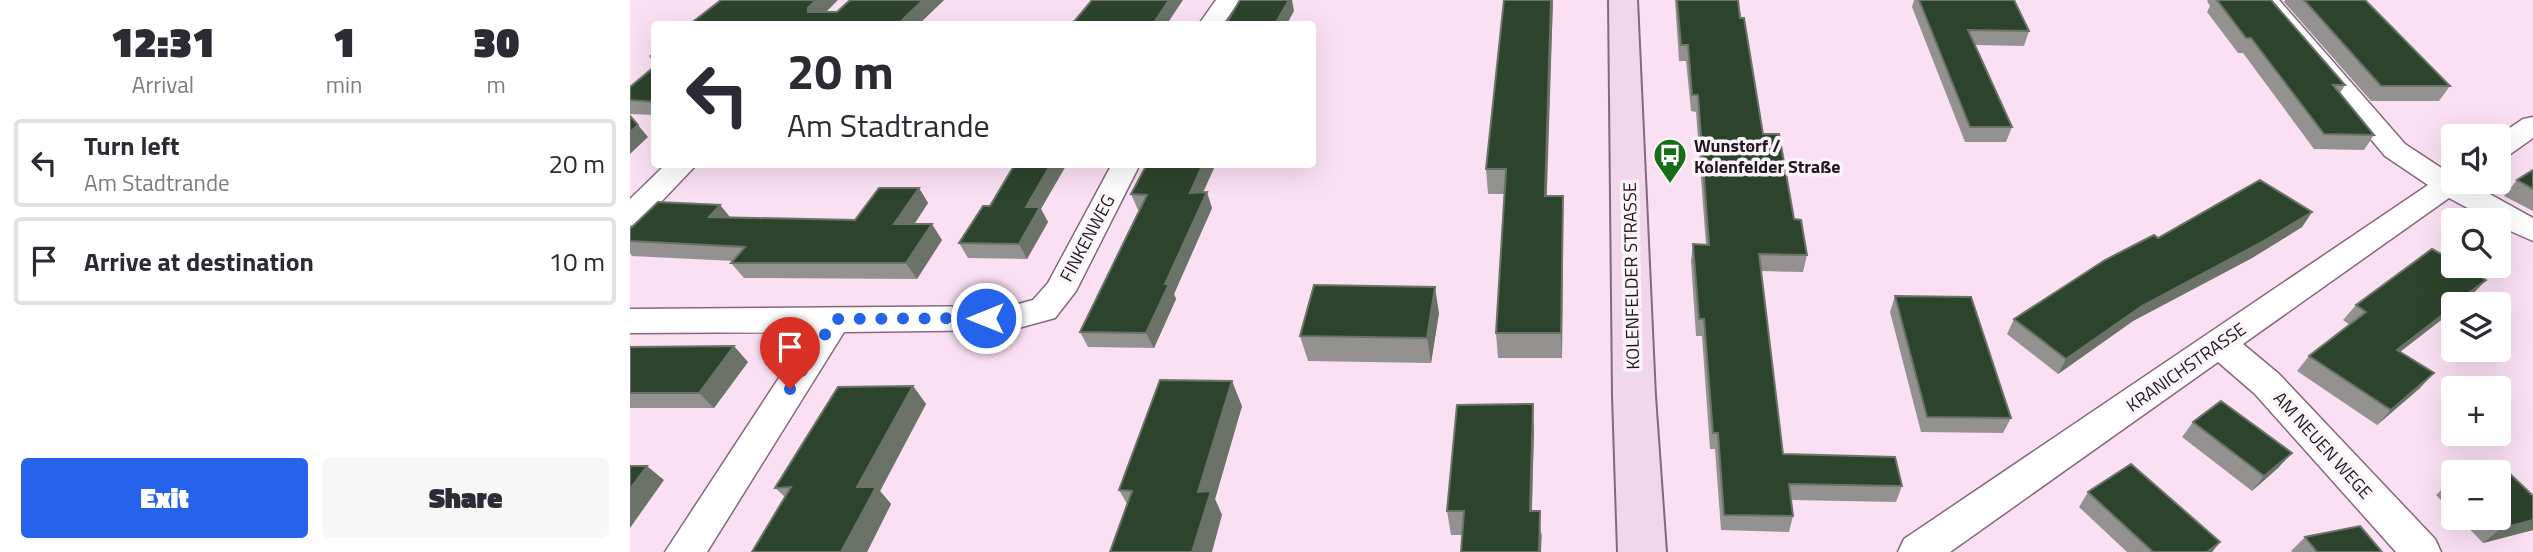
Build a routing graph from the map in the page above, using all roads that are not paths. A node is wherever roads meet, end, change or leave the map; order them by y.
1 (1228, 0) edge
2 (1623, 0) edge
3 (2266, 0) edge
4 (1213, 21) edge
5 (2533, 125) edge
6 (2511, 141) edge
7 (679, 168) edge
8 (1124, 168) edge
9 (2441, 177) edge
10 (2441, 190) edge
11 (2470, 194) edge
12 (630, 216) edge
13 (2533, 231) edge
14 (835, 319) junction
15 (630, 321) edge
16 (2220, 344) junction
17 (685, 552) edge
18 (1642, 552) edge
19 (1917, 552) edge
20 (2421, 552) edge

1 - 4 street
2 - 18 main road, KOLENFELDER STRASSE
3 - 9 street
5 - 6 street
7 - 12 street
8 - 14 street, FINKENWEG
10 - 16 street, KRANICHSTRASSE
11 - 13 street
14 - 15 street
14 - 17 street
16 - 19 street, KRANICHSTRASSE
16 - 20 street, AM NEUEN WEGE

